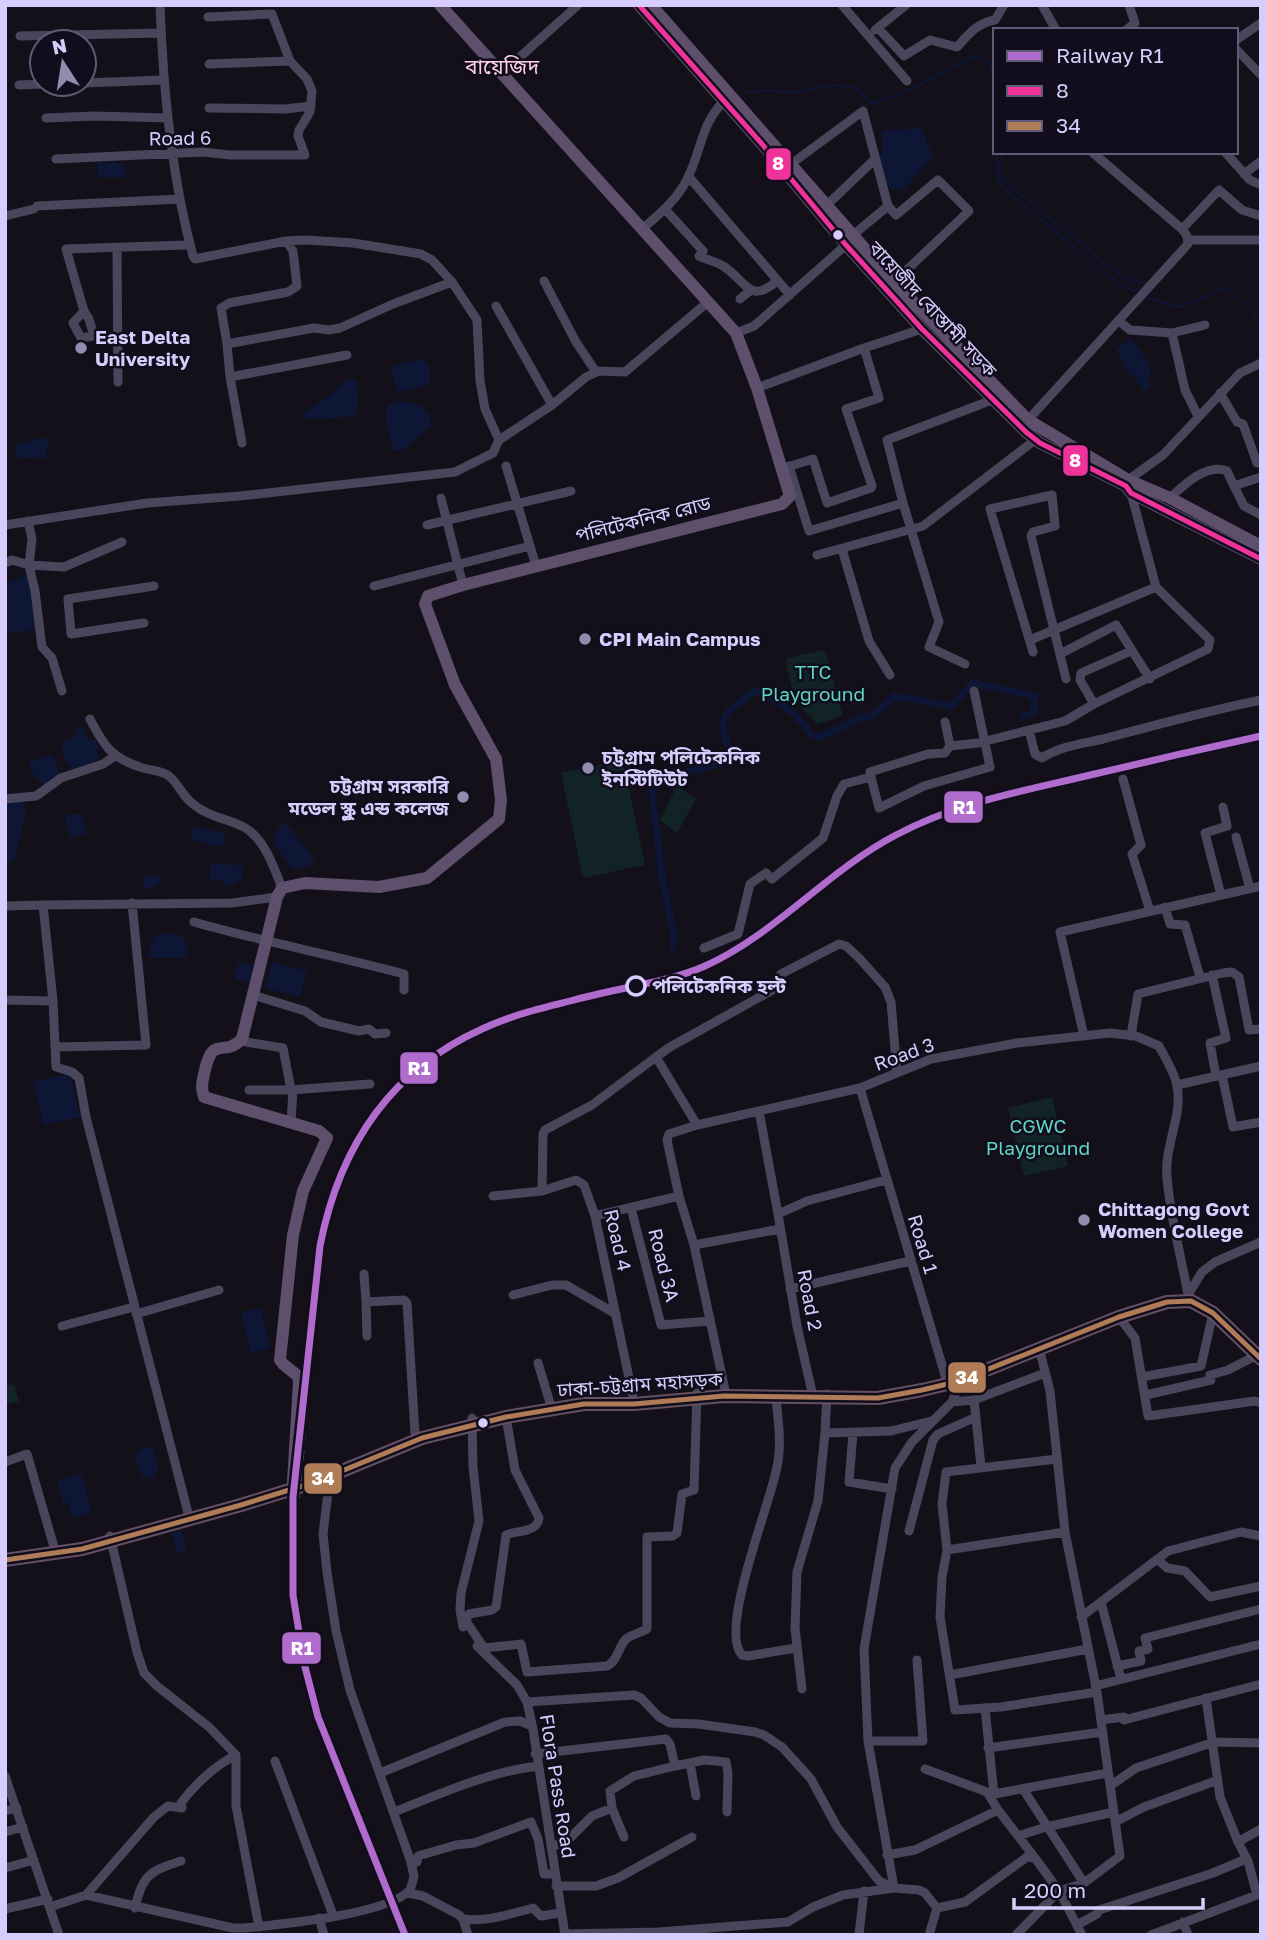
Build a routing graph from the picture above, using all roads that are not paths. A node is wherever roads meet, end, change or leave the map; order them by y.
1 (160, 5) edge
2 (440, 5) edge
3 (578, 5) edge
4 (639, 5) edge
5 (651, 5) edge
6 (842, 5) edge
7 (905, 5) edge
8 (1004, 5) edge
9 (1042, 5) edge
10 (1129, 5) edge
11 (271, 9) edge
12 (208, 17) dead end
13 (1261, 23) edge
14 (878, 28) junction
15 (1055, 28) edge
16 (1129, 28) edge
17 (161, 33) junction
18 (20, 36) dead end
19 (868, 36) junction
20 (1238, 39) edge
21 (1238, 51) edge
22 (290, 61) junction
23 (209, 64) dead end
24 (502, 73) junction
25 (1261, 75) edge
26 (163, 80) junction
27 (907, 81) dead end
28 (98, 82) edge
29 (19, 85) dead end
30 (28, 85) edge
31 (724, 101) junction
32 (311, 106) junction
33 (209, 108) dead end
34 (46, 118) dead end
35 (168, 118) junction
36 (1094, 154) edge
37 (1227, 154) edge
38 (173, 155) junction
39 (56, 159) dead end
40 (875, 159) junction
41 (1261, 161) edge
42 (791, 164) junction
43 (1244, 174) junction
44 (689, 177) junction
45 (1261, 185) edge
46 (180, 199) junction
47 (827, 205) junction
48 (888, 206) junction
49 (665, 209) junction
50 (5, 216) edge
51 (1261, 216) edge
52 (642, 229) junction
53 (1182, 229) junction
54 (850, 240) junction
55 (1188, 240) junction
56 (1261, 240) edge
57 (189, 242) junction
58 (286, 242) junction
59 (117, 249) junction
60 (544, 281) dead end
61 (777, 281) junction
62 (453, 282) junction
63 (894, 282) junction
64 (751, 290) junction
65 (790, 295) junction
66 (740, 299) dead end
67 (708, 302) junction
68 (496, 306) dead end
69 (84, 311) dead end
70 (1119, 321) junction
71 (1205, 325) dead end
72 (922, 329) junction
73 (736, 333) junction
74 (1172, 333) junction
75 (228, 344) junction
76 (864, 348) junction
77 (347, 355) dead end
78 (1261, 363) edge
79 (596, 372) junction
80 (229, 377) junction
81 (118, 382) dead end
82 (757, 388) junction
83 (1220, 393) junction
84 (992, 400) junction
85 (552, 405) junction
86 (1199, 416) junction
87 (1028, 420) junction
88 (499, 440) junction
89 (1035, 440) junction
90 (243, 443) dead end
91 (506, 466) dead end
92 (785, 467) junction
93 (1260, 469) edge
94 (1131, 486) junction
95 (1234, 486) junction
96 (571, 491) dead end
97 (441, 498) dead end
98 (1170, 498) junction
99 (903, 503) junction
100 (519, 505) junction
101 (1261, 515) edge
102 (28, 521) junction
103 (446, 521) junction
104 (5, 525) edge
105 (427, 525) dead end
106 (910, 529) junction
107 (122, 542) dead end
108 (530, 546) junction
109 (842, 549) junction
110 (1261, 553) edge
111 (817, 555) dead end
112 (5, 563) edge
113 (458, 564) junction
114 (29, 565) junction
115 (536, 566) junction
116 (463, 585) junction
117 (154, 586) dead end
118 (374, 586) dead end
119 (1156, 587) junction
120 (144, 623) dead end
121 (1055, 630) junction
122 (1030, 640) junction
123 (1131, 651) junction
124 (1033, 652) dead end
125 (1060, 654) junction
126 (965, 664) dead end
127 (890, 675) dead end
128 (1066, 679) dead end
129 (1150, 679) junction
130 (62, 691) dead end
131 (974, 691) dead end
132 (1261, 700) edge
133 (1094, 705) junction
134 (90, 719) dead end
135 (945, 722) dead end
136 (1029, 730) junction
137 (985, 741) junction
138 (950, 746) junction
139 (115, 756) junction
140 (871, 776) junction
141 (1123, 779) dead end
142 (5, 799) edge
143 (1223, 807) dead end
144 (1236, 837) dead end
145 (1261, 886) edge
146 (1250, 889) junction
147 (280, 892) junction
148 (1221, 895) junction
149 (132, 903) junction
150 (43, 905) junction
151 (5, 906) edge
152 (1165, 907) junction
153 (1150, 911) junction
154 (194, 922) dead end
155 (266, 942) junction
156 (704, 948) dead end
157 (1212, 975) junction
158 (1200, 977) junction
159 (404, 990) dead end
160 (253, 995) junction
161 (5, 1000) edge
162 (53, 1001) junction
163 (1261, 1029) edge
164 (386, 1033) dead end
165 (1084, 1036) junction
166 (1131, 1036) junction
167 (242, 1039) junction
168 (55, 1047) junction
169 (656, 1057) junction
170 (1261, 1066) edge
171 (897, 1073) junction
172 (1219, 1076) junction
173 (370, 1084) dead end
174 (1177, 1085) junction
175 (860, 1088) junction
176 (250, 1090) dead end
177 (292, 1090) junction
178 (759, 1111) junction
179 (1261, 1122) edge
180 (291, 1124) junction
181 (697, 1125) junction
182 (886, 1180) junction
183 (542, 1191) junction
184 (493, 1196) dead end
185 (679, 1196) junction
186 (631, 1208) junction
187 (778, 1214) junction
188 (596, 1216) junction
189 (780, 1229) junction
190 (1261, 1242) edge
191 (694, 1245) junction
192 (910, 1261) junction
193 (363, 1275) dead end
194 (790, 1289) junction
195 (219, 1290) dead end
196 (513, 1295) dead end
197 (1188, 1295) junction
198 (366, 1302) junction
199 (135, 1311) junction
200 (1213, 1313) junction
201 (617, 1314) junction
202 (1119, 1317) junction
203 (710, 1321) junction
204 (62, 1326) dead end
205 (367, 1336) dead end
206 (1039, 1348) junction
207 (1259, 1355) edge
208 (538, 1363) dead end
209 (1045, 1373) junction
210 (1142, 1377) junction
211 (952, 1380) junction
212 (724, 1390) junction
213 (812, 1392) junction
214 (697, 1395) junction
215 (827, 1395) junction
216 (1146, 1395) junction
217 (633, 1397) junction
218 (776, 1397) junction
219 (974, 1400) junction
220 (951, 1402) junction
221 (1261, 1403) edge
222 (550, 1404) junction
223 (506, 1417) junction
224 (976, 1417) junction
225 (932, 1420) junction
226 (471, 1422) junction
227 (415, 1433) junction
228 (825, 1433) junction
229 (853, 1433) junction
230 (1057, 1459) junction
231 (5, 1462) edge
232 (981, 1466) junction
233 (330, 1476) junction
234 (293, 1482) junction
235 (892, 1489) junction
236 (188, 1513) junction
237 (909, 1531) dead end
238 (1065, 1532) junction
239 (1261, 1536) edge
240 (110, 1538) junction
241 (947, 1550) junction
242 (55, 1551) junction
243 (5, 1555) edge
244 (1157, 1559) junction
245 (5, 1560) edge
246 (1261, 1586) edge
247 (1101, 1602) junction
248 (1261, 1609) edge
249 (1081, 1617) junction
250 (1261, 1644) edge
251 (796, 1648) junction
252 (1088, 1649) junction
253 (917, 1660) dead end
254 (1117, 1666) junction
255 (950, 1675) junction
256 (1121, 1679) junction
257 (1261, 1684) edge
258 (802, 1689) dead end
259 (1096, 1689) junction
260 (1206, 1698) junction
261 (527, 1702) junction
262 (985, 1708) junction
263 (1101, 1720) junction
264 (533, 1726) junction
265 (1102, 1732) junction
266 (868, 1741) junction
267 (1214, 1742) junction
268 (1261, 1743) edge
269 (988, 1748) junction
270 (536, 1754) junction
271 (236, 1755) junction
272 (275, 1761) dead end
273 (690, 1763) junction
274 (538, 1766) junction
275 (675, 1766) junction
276 (925, 1769) dead end
277 (380, 1773) junction
278 (1108, 1773) junction
279 (5, 1776) edge
280 (1218, 1780) junction
281 (1110, 1786) junction
282 (1023, 1789) junction
283 (8, 1790) edge
284 (990, 1793) junction
285 (696, 1796) dead end
286 (17, 1808) junction
287 (612, 1808) junction
288 (998, 1810) junction
289 (5, 1811) edge
290 (394, 1812) junction
291 (727, 1812) dead end
292 (1115, 1817) junction
293 (23, 1827) junction
294 (1046, 1827) junction
295 (1261, 1829) edge
296 (5, 1832) edge
297 (1018, 1836) junction
298 (624, 1837) dead end
299 (692, 1837) dead end
300 (1238, 1842) junction
301 (551, 1847) junction
302 (887, 1856) junction
303 (1035, 1858) junction
304 (1246, 1858) junction
305 (34, 1860) junction
306 (181, 1861) dead end
307 (411, 1864) junction
308 (5, 1868) edge
309 (554, 1874) junction
310 (1083, 1883) junction
311 (556, 1886) junction
312 (894, 1888) junction
313 (864, 1891) junction
314 (1059, 1891) junction
315 (408, 1893) junction
316 (86, 1895) junction
317 (49, 1903) junction
318 (135, 1908) junction
319 (937, 1908) junction
320 (5, 1909) edge
321 (560, 1913) junction
322 (333, 1915) junction
323 (318, 1918) junction
324 (463, 1919) junction
325 (1183, 1922) junction
326 (1077, 1925) junction
327 (259, 1927) junction
328 (748, 1930) edge
329 (59, 1935) edge
330 (324, 1935) edge
331 (468, 1935) edge
332 (564, 1935) edge
333 (859, 1935) edge
334 (929, 1935) edge
335 (1016, 1935) edge
336 (1082, 1935) edge
337 (1151, 1935) edge
338 (1188, 1935) edge

1 - 17 street
2 - 24 main road, পলিটেকনিক রোড
3 - 24 street
4 - 31 main road, বায়েজীদ বোস্তামী সড়ক
5 - 42 main road, বায়েজীদ বোস্তামী সড়ক
6 - 19 street
7 - 14 street
8 - 14 street
9 - 15 street
10 - 16 street
11 - 12 street
11 - 22 street
13 - 20 street
14 - 19 street
17 - 18 street
17 - 26 street
19 - 27 street
21 - 25 street
22 - 23 street
22 - 32 street
24 - 52 main road, পলিটেকনিক রোড
26 - 28 street
26 - 35 street
29 - 30 street
31 - 44 street
31 - 54 main road, বায়েজীদ বোস্তামী সড়ক
32 - 33 street
32 - 38 street, Road 6
34 - 35 street
35 - 38 street
36 - 53 street
37 - 43 street
38 - 39 street, Road 6
38 - 46 street
40 - 42 street
40 - 47 street
40 - 48 street
41 - 43 street
42 - 47 main road, বায়েজীদ বোস্তামী সড়ক
43 - 45 street
44 - 49 street
44 - 61 street
46 - 50 street
46 - 57 street
47 - 54 main road, বায়েজীদ বোস্তামী সড়ক
48 - 54 street
48 - 63 street
49 - 52 street
49 - 64 street
51 - 53 street
52 - 67 main road, পলিটেকনিক রোড
53 - 55 street
54 - 63 main road, বায়েজীদ বোস্তামী সড়ক
54 - 65 street
54 - 72 main road, বায়েজীদ বোস্তামী সড়ক
55 - 56 street
55 - 70 street
57 - 58 street
57 - 59 street
58 - 62 street
58 - 75 street
59 - 69 street
59 - 81 street
60 - 79 street
61 - 64 street
61 - 65 street
62 - 75 street
62 - 88 street
63 - 87 main road, বায়েজীদ বোস্তামী সড়ক
64 - 66 street
65 - 73 street
67 - 73 main road, পলিটেকনিক রোড
67 - 79 street
68 - 85 street
70 - 74 street
70 - 87 street
71 - 74 street
72 - 76 street
72 - 84 main road, বায়েজীদ বোস্তামী সড়ক
73 - 82 main road, পলিটেকনিক রোড
74 - 86 street
75 - 80 street
76 - 82 street
76 - 92 street
77 - 80 street
78 - 83 street
79 - 85 street
80 - 90 street
82 - 92 main road, পলিটেকনিক রোড
83 - 86 street
83 - 93 street
84 - 89 main road, বায়েজীদ বোস্তামী সড়ক
84 - 99 street
85 - 88 street
86 - 94 street
87 - 94 main road, বায়েজীদ বোস্তামী সড়ক
88 - 102 street
89 - 94 main road, বায়েজীদ বোস্তামী সড়ক
89 - 106 street
91 - 100 street
92 - 99 street
92 - 115 main road, পলিটেকনিক রোড
93 - 95 street
94 - 98 main road, বায়েজীদ বোস্তামী সড়ক
94 - 110 main road, বায়েজীদ বোস্তামী সড়ক
94 - 110 main road
94 - 119 street
95 - 98 street
95 - 101 street
96 - 100 street
97 - 103 street
98 - 110 main road, বায়েজীদ বোস্তামী সড়ক
99 - 106 street
100 - 103 street
100 - 108 street
102 - 104 street
102 - 114 street
103 - 105 street
103 - 113 street
106 - 109 street
106 - 126 street
107 - 114 street
108 - 113 street
108 - 115 street
109 - 111 street
109 - 127 street
112 - 114 street
113 - 116 street
113 - 118 street
114 - 130 street
115 - 116 main road, পলিটেকনিক রোড
116 - 147 main road, পলিটেকনিক রোড
117 - 120 street
119 - 121 street
119 - 129 street
121 - 122 street
121 - 122 street
121 - 125 street
122 - 124 street
123 - 125 street
123 - 129 street
123 - 133 street
125 - 128 street
129 - 133 street
131 - 137 street
132 - 136 street
133 - 136 street
134 - 139 street
135 - 138 street
136 - 137 street
137 - 138 street
137 - 140 street
138 - 140 street
139 - 142 street
139 - 147 street
140 - 156 street
141 - 153 street
143 - 148 street
144 - 146 street
145 - 146 street
146 - 148 street
147 - 149 street
147 - 155 main road
148 - 152 street
149 - 150 street
149 - 168 street
150 - 151 street
150 - 162 street
152 - 153 street
152 - 158 street
153 - 165 street
154 - 155 street
155 - 159 street
155 - 160 main road
157 - 158 street
157 - 163 street
157 - 172 street
158 - 166 street
160 - 164 street
160 - 167 main road
161 - 162 street
162 - 168 street
165 - 166 street, Road 3
165 - 171 street, Road 3
166 - 174 street, Road 3
167 - 177 street
167 - 180 main road
168 - 199 street
169 - 171 street
169 - 181 street
169 - 183 street
170 - 172 street
171 - 175 street, Road 3
172 - 174 street
172 - 179 street
173 - 177 street
174 - 197 street, Road 3
175 - 178 street, Road 3
175 - 182 street, Road 1
176 - 177 street
177 - 180 street
178 - 181 street, Road 3
178 - 187 street, Road 2
180 - 234 main road
181 - 185 street, Road 3
182 - 187 street
182 - 192 street, Road 1
183 - 184 street, Road 4
183 - 188 street, Road 4
185 - 186 street
185 - 191 street, Road 3
186 - 188 street
186 - 203 street, Road 3A
187 - 189 street, Road 2
188 - 201 street, Road 4
189 - 191 street
189 - 194 street, Road 2
190 - 197 street
191 - 203 street, Road 3
192 - 194 street
192 - 211 street, Road 1
193 - 198 street
194 - 213 street, Road 2
195 - 199 street
196 - 201 street
197 - 207 highway
197 - 211 highway, ঢাকা-চট্টগ্রাম মহাসড়ক
198 - 205 street
198 - 227 street
199 - 204 street
199 - 236 street
200 - 202 highway, ঢাকা-চট্টগ্রাম মহাসড়ক
200 - 207 highway, ঢাকা-চট্টগ্রাম মহাসড়ক
200 - 210 street
201 - 217 street, Road 4
202 - 206 highway, ঢাকা-চট্টগ্রাম মহাসড়ক
202 - 210 street
203 - 212 street, Road 3
206 - 209 street
206 - 211 highway, ঢাকা-চট্টগ্রাম মহাসড়ক
207 - 216 street
208 - 222 street
209 - 219 street
209 - 230 street
210 - 216 street
211 - 215 highway, ঢাকা-চট্টগ্রাম মহাসড়ক
211 - 220 street
212 - 213 highway, ঢাকা-চট্টগ্রাম মহাসড়ক
212 - 214 highway, ঢাকা-চট্টগ্রাম মহাসড়ক
213 - 215 highway, ঢাকা-চট্টগ্রাম মহাসড়ক
214 - 217 highway, ঢাকা-চট্টগ্রাম মহাসড়ক
214 - 218 highway, ঢাকা-চট্টগ্রাম মহাসড়ক
214 - 223 highway, ঢাকা-চট্টগ্রাম মহাসড়ক
214 - 223 street
215 - 218 highway, ঢাকা-চট্টগ্রাম মহাসড়ক
215 - 228 street
216 - 221 street
217 - 222 highway, ঢাকা-চট্টগ্রাম মহাসড়ক
218 - 251 street
219 - 220 street
219 - 224 street
220 - 225 street
222 - 226 highway, ঢাকা-চট্টগ্রাম মহাসড়ক
223 - 226 highway, ঢাকা-চট্টগ্রাম মহাসড়ক
224 - 232 street
224 - 237 street
225 - 229 street
225 - 235 street
226 - 227 highway, ঢাকা-চট্টগ্রাম মহাসড়ক
226 - 233 highway, ঢাকা-চট্টগ্রাম মহাসড়ক
226 - 261 street, Flora Pass Road
227 - 234 highway, ঢাকা-চট্টগ্রাম মহাসড়ক
228 - 229 street
228 - 251 street
229 - 235 street
230 - 232 street
230 - 238 street
231 - 242 street
232 - 241 street
233 - 240 highway, ঢাকা-চট্টগ্রাম মহাসড়ক
233 - 277 street
234 - 236 highway, ঢাকা-চট্টগ্রাম মহাসড়ক
235 - 266 street
236 - 240 highway, ঢাকা-চট্টগ্রাম মহাসড়ক
238 - 241 street
238 - 249 street
239 - 244 street
240 - 242 highway, ঢাকা-চট্টগ্রাম মহাসড়ক
240 - 271 street
241 - 255 street
242 - 243 highway, ঢাকা-চট্টগ্রাম মহাসড়ক
242 - 245 highway, ঢাকা-চট্টগ্রাম মহাসড়ক
244 - 246 street
244 - 247 street
247 - 249 street
247 - 254 street
248 - 254 street
249 - 252 street
250 - 256 street
251 - 258 street
252 - 255 street
252 - 259 street
253 - 266 street
254 - 256 street
255 - 262 street
256 - 259 street
257 - 260 street
259 - 262 street
259 - 263 street
260 - 263 street
260 - 267 street
261 - 264 street, Flora Pass Road
261 - 312 street
262 - 269 street
263 - 265 street
264 - 270 street, Flora Pass Road
264 - 277 street
265 - 269 street
265 - 278 street
266 - 302 street
267 - 268 street
267 - 280 street
267 - 281 street
269 - 284 street
270 - 274 street, Flora Pass Road
270 - 275 street
271 - 316 street
271 - 327 street
272 - 322 street
273 - 275 street
273 - 285 street
273 - 291 street
274 - 290 street
274 - 301 street, Flora Pass Road
275 - 287 street
276 - 284 street
277 - 290 street
278 - 281 street
278 - 282 street
279 - 283 street
280 - 292 street
280 - 300 street
281 - 292 street
282 - 284 street
282 - 294 street
283 - 286 street
284 - 288 street
286 - 289 street
286 - 293 street
287 - 298 street
287 - 301 street
288 - 297 street
288 - 302 street
290 - 307 street
292 - 294 street
292 - 310 street
293 - 296 street
293 - 305 street
294 - 297 street
294 - 310 street
295 - 300 street
297 - 303 street
299 - 311 street
300 - 304 street
301 - 309 street, Flora Pass Road
302 - 312 street
303 - 314 street
303 - 319 street
304 - 325 street
304 - 326 street
305 - 308 street
305 - 317 street
306 - 318 street
307 - 309 street
307 - 315 street
309 - 311 street, Flora Pass Road
310 - 314 street
311 - 321 street, Flora Pass Road
312 - 313 street
312 - 319 street
313 - 328 street
313 - 333 street
314 - 326 street
314 - 335 street
315 - 322 street
315 - 324 street
316 - 317 street
316 - 318 street
317 - 320 street
317 - 329 street
318 - 327 street
319 - 334 street
321 - 324 street
321 - 332 street, Flora Pass Road
322 - 323 street
323 - 327 street
323 - 330 street
324 - 331 street
325 - 337 street
325 - 338 street
326 - 336 street
328 - 332 street

